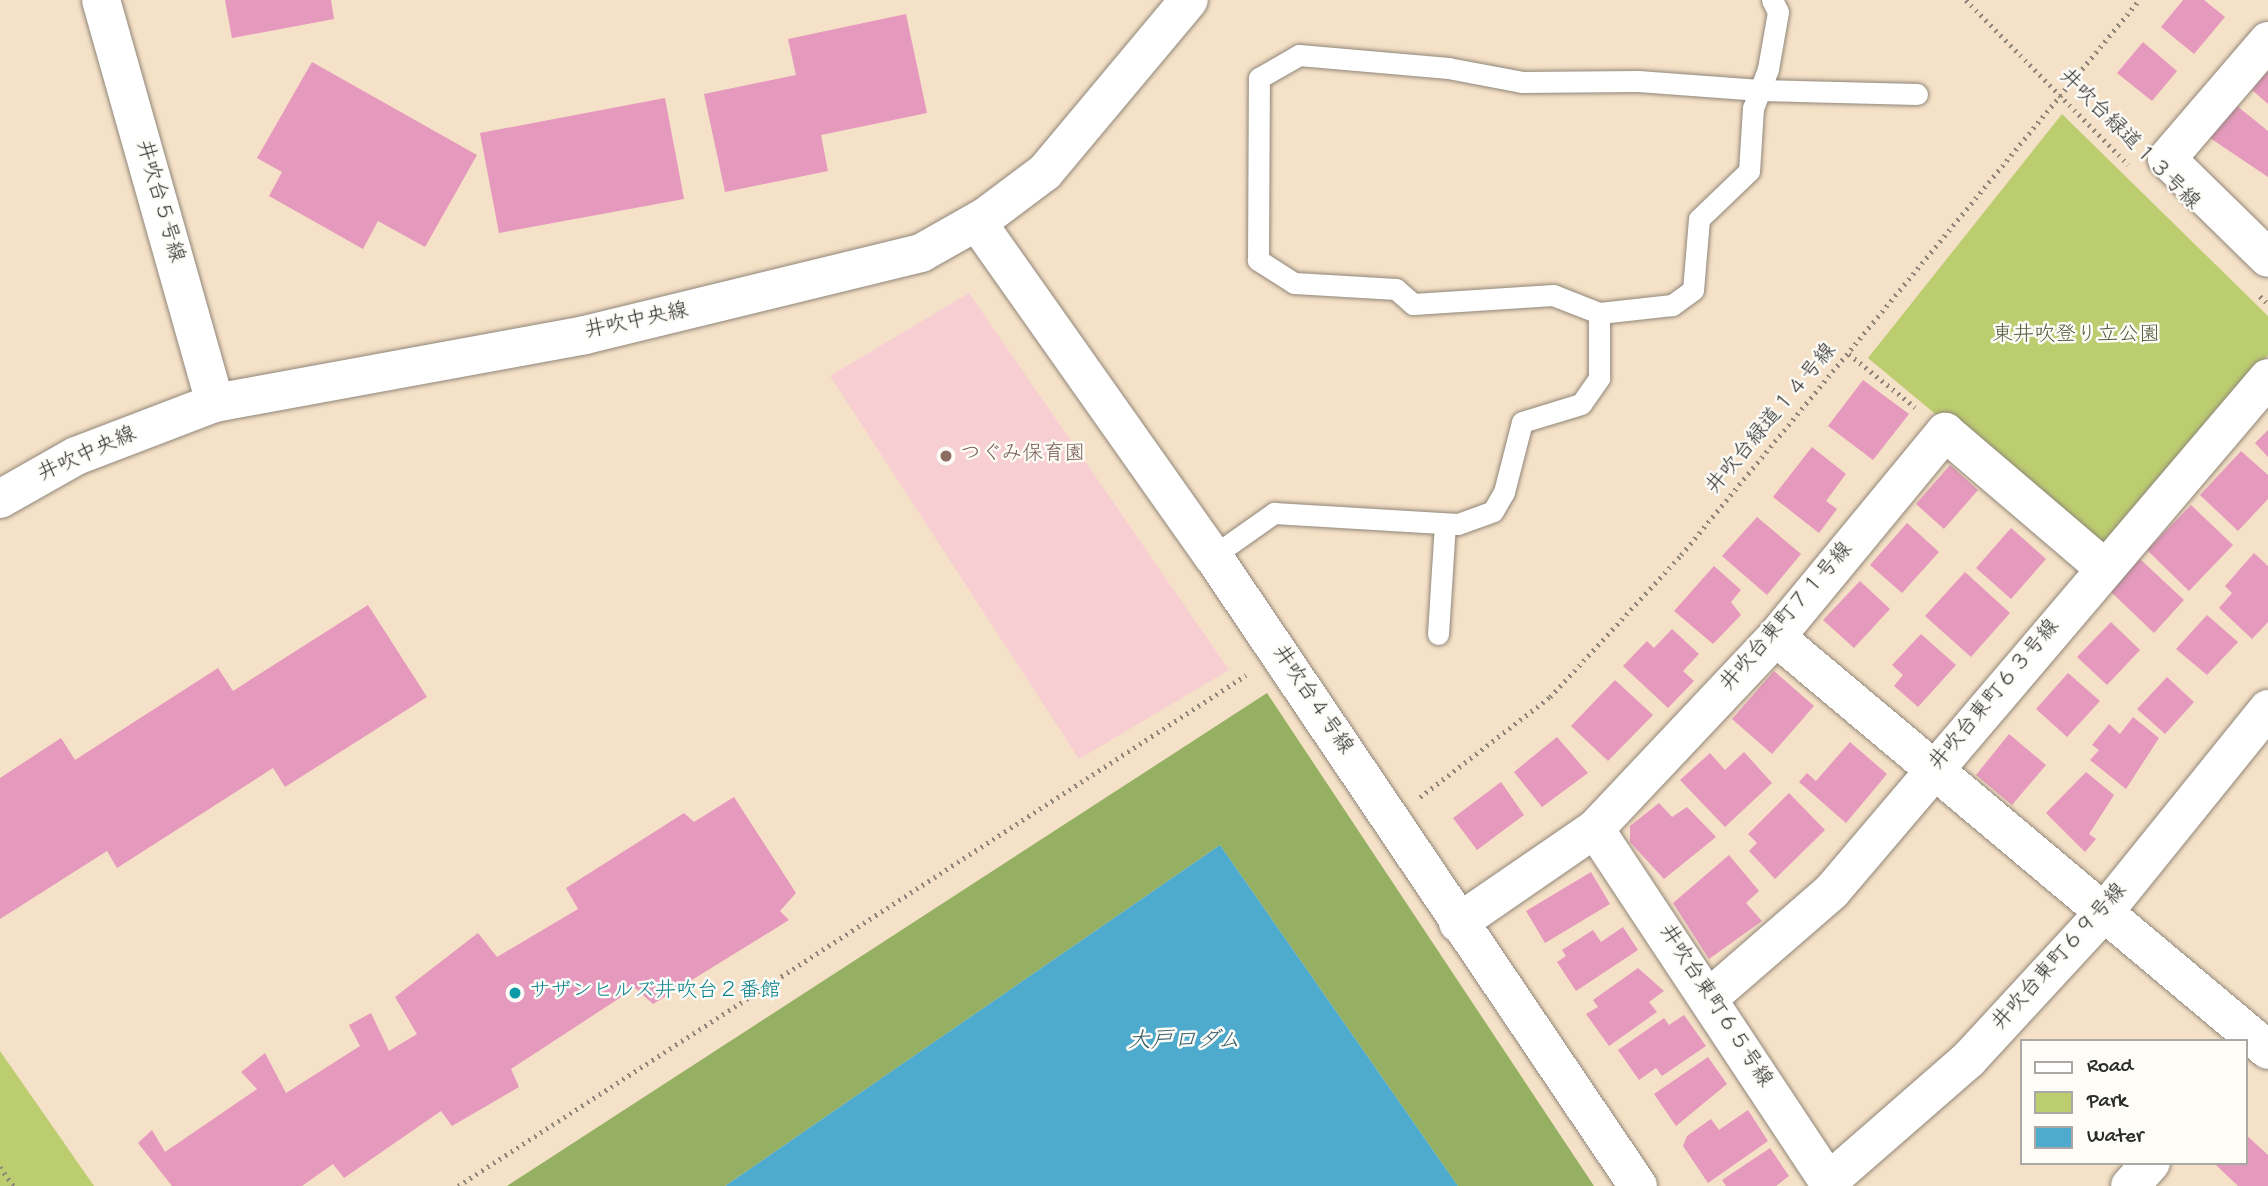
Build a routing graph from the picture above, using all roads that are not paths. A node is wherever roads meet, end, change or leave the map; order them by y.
1 (101, 0) edge
2 (1189, 0) edge
3 (1772, 0) edge
4 (2268, 41) edge
5 (1760, 90) junction
6 (1917, 94) dead end
7 (977, 222) junction
8 (2259, 272) edge
9 (1599, 313) junction
10 (2268, 378) edge
11 (215, 403) junction
12 (0, 499) edge
13 (1445, 524) junction
14 (1213, 556) junction
15 (2104, 568) junction
16 (1438, 634) dead end
17 (1776, 637) junction
18 (2268, 709) edge
19 (1936, 769) junction
20 (1595, 829) junction
21 (2101, 916) junction
22 (1458, 923) junction
23 (1709, 998) junction
24 (2260, 1047) edge
25 (2149, 1165) edge
26 (1830, 1184) edge
27 (1638, 1186) edge
28 (2130, 1186) edge

1 - 11 street, 井吹台５号線
2 - 7 street, 井吹中央線
3 - 5 lane
4 - 8 street
5 - 6 lane
5 - 9 lane
5 - 9 lane
7 - 11 street, 井吹中央線
7 - 14 street, 井吹台４号線
9 - 13 lane
10 - 15 street, 井吹台東町６３号線
11 - 12 street, 井吹中央線
13 - 14 lane
13 - 16 lane
14 - 22 street, 井吹台４号線
15 - 17 street, 井吹台東町７１号線
15 - 19 street, 井吹台東町６３号線
17 - 19 street
17 - 20 street, 井吹台東町７１号線
18 - 21 street, 井吹台東町６９号線
19 - 21 street
19 - 23 street, 井吹台東町６３号線
20 - 22 street, 井吹台東町７１号線
20 - 23 street, 井吹台東町６５号線
21 - 24 street
21 - 26 street, 井吹台東町６９号線
22 - 27 street, 井吹台４号線
23 - 26 street, 井吹台東町６５号線
25 - 28 street

